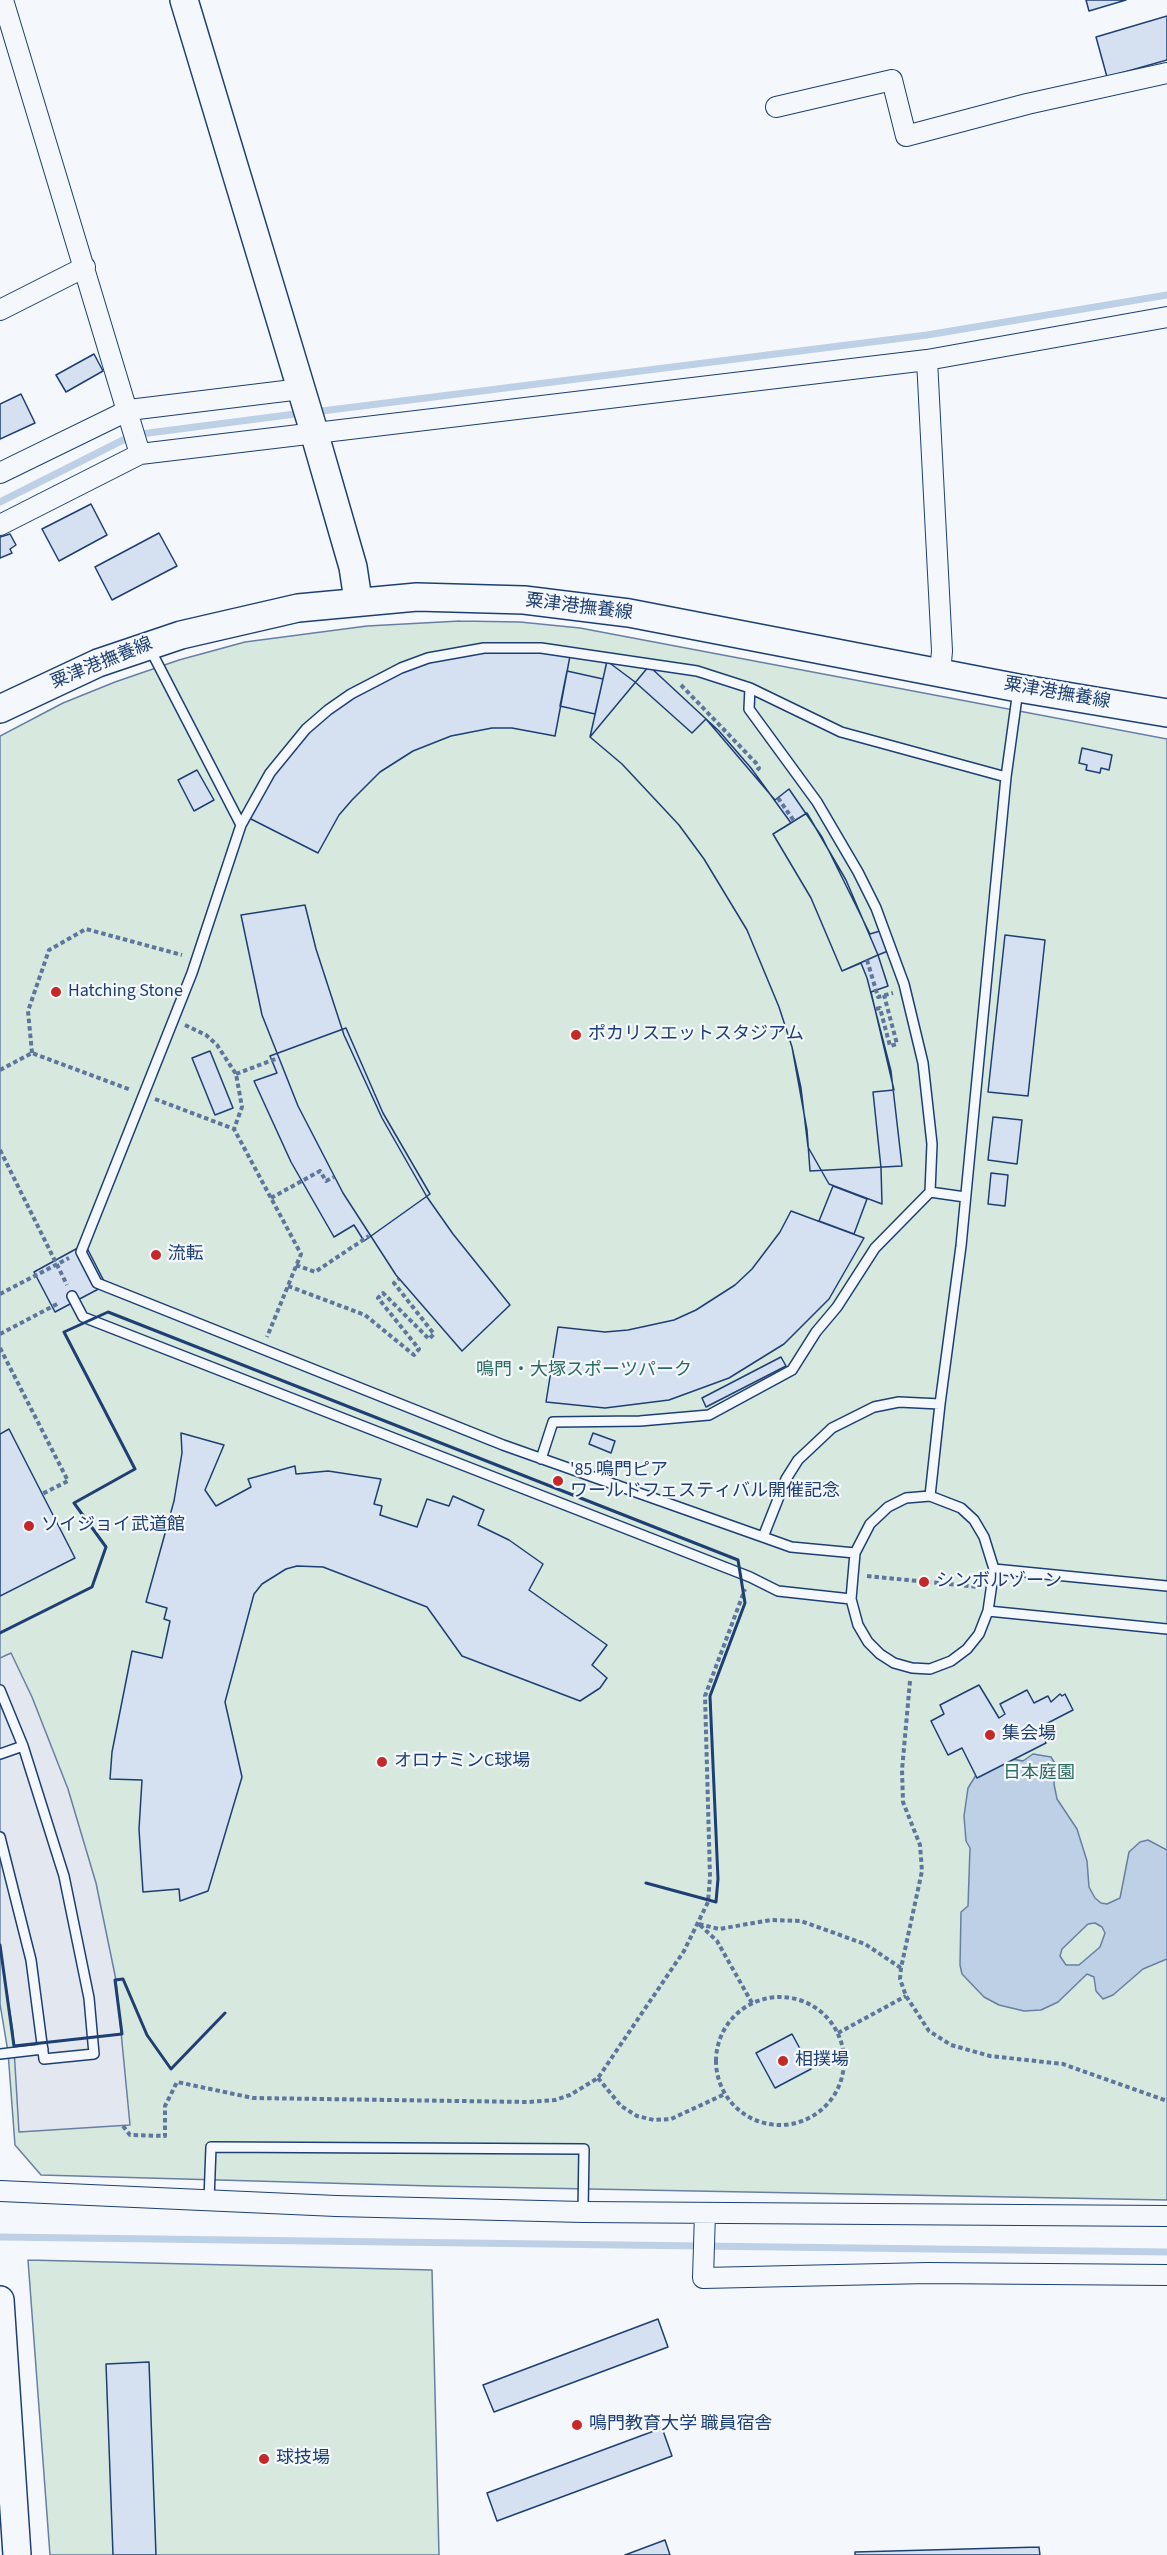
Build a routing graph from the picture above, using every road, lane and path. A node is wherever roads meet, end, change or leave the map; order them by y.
1 (3, 0) edge
2 (184, 0) edge
3 (8, 47) edge
4 (1167, 73) edge
5 (776, 108) dead end
6 (85, 267) junction
7 (0, 310) edge
8 (1167, 317) edge
9 (927, 360) junction
10 (302, 392) junction
11 (130, 413) junction
12 (313, 430) junction
13 (139, 451) junction
14 (0, 474) edge
15 (0, 525) edge
16 (358, 600) junction
17 (148, 644) junction
18 (940, 673) junction
19 (680, 684) dead end
20 (750, 688) junction
21 (1018, 688) junction
22 (0, 709) edge
23 (1167, 713) edge
24 (754, 772) dead end
25 (1006, 777) junction
26 (778, 798) dead end
27 (794, 821) dead end
28 (242, 825) junction
29 (197, 958) junction
30 (867, 960) dead end
31 (876, 990) dead end
32 (884, 995) dead end
33 (876, 1009) dead end
34 (173, 1020) junction
35 (32, 1053) junction
36 (278, 1058) dead end
37 (0, 1070) edge
38 (236, 1074) junction
39 (143, 1095) junction
40 (234, 1129) junction
41 (0, 1150) edge
42 (333, 1177) dead end
43 (930, 1192) junction
44 (965, 1197) junction
45 (271, 1198) junction
46 (369, 1236) dead end
47 (81, 1252) junction
48 (57, 1264) junction
49 (296, 1265) junction
50 (399, 1279) dead end
51 (288, 1286) junction
52 (0, 1294) edge
53 (72, 1296) junction
54 (0, 1334) edge
55 (0, 1348) edge
56 (262, 1349) junction
57 (940, 1404) junction
58 (541, 1459) junction
59 (42, 1494) dead end
60 (930, 1496) junction
61 (763, 1537) junction
62 (855, 1553) junction
63 (994, 1569) junction
64 (854, 1575) junction
65 (750, 1577) junction
66 (1167, 1586) edge
67 (991, 1588) junction
68 (852, 1599) junction
69 (988, 1611) junction
70 (1167, 1629) edge
71 (912, 1668) junction
72 (0, 1690) edge
73 (23, 1746) junction
74 (0, 1754) edge
75 (1, 1841) edge
76 (699, 1924) junction
77 (901, 1968) junction
78 (906, 1995) junction
79 (752, 2003) junction
80 (838, 2032) junction
81 (43, 2049) junction
82 (0, 2054) edge
83 (598, 2078) junction
84 (725, 2094) junction
85 (1167, 2101) edge
86 (123, 2126) dead end
87 (0, 2191) edge
88 (209, 2200) junction
89 (583, 2212) junction
90 (705, 2213) junction
91 (1167, 2216) edge
92 (1167, 2275) edge
93 (0, 2300) edge
94 (18, 2555) edge

1 - 3 street
2 - 10 main road
3 - 6 street
4 - 5 street
6 - 7 street
6 - 11 street
8 - 9 street
9 - 12 street
9 - 18 street
10 - 11 street
10 - 12 main road
11 - 13 street
11 - 14 street
12 - 13 street
12 - 16 main road
13 - 15 street
16 - 17 main road, 粟津港撫養線
16 - 18 main road, 粟津港撫養線
17 - 22 main road, 粟津港撫養線
17 - 28 lane
18 - 21 main road, 粟津港撫養線
19 - 24 path
20 - 25 lane
20 - 28 lane
20 - 43 lane
21 - 23 main road, 粟津港撫養線
21 - 25 lane
25 - 44 lane
26 - 27 path
28 - 29 lane
29 - 34 lane
29 - 35 path
30 - 31 path
32 - 33 path
34 - 38 path
34 - 39 lane
35 - 37 path
35 - 39 path
36 - 38 path
38 - 40 path
39 - 40 path
39 - 47 lane
40 - 45 path
41 - 48 path
42 - 45 path
43 - 44 lane
43 - 58 lane
44 - 57 lane
45 - 49 path
46 - 49 path
47 - 48 path
47 - 56 lane
48 - 52 path
48 - 53 path
49 - 51 path
50 - 51 path
51 - 56 path
53 - 54 path
53 - 65 lane
55 - 59 path
56 - 58 lane
57 - 60 lane
57 - 61 lane
58 - 61 lane
60 - 62 lane
60 - 63 lane
61 - 62 lane
62 - 64 lane
63 - 66 lane
63 - 67 lane
64 - 67 path
64 - 68 lane
65 - 68 lane
65 - 76 path
67 - 69 lane
68 - 71 lane
69 - 70 lane
69 - 71 lane
71 - 77 path
72 - 73 lane
73 - 74 lane
73 - 81 lane
75 - 81 lane
76 - 77 path
76 - 79 path
76 - 83 path
77 - 78 path
78 - 80 path
78 - 85 path
79 - 80 path
79 - 84 path
80 - 84 path
81 - 82 lane
83 - 84 path
83 - 86 path
87 - 88 street
88 - 89 street
88 - 89 lane
89 - 90 street
90 - 91 street
90 - 92 street
93 - 94 main road

